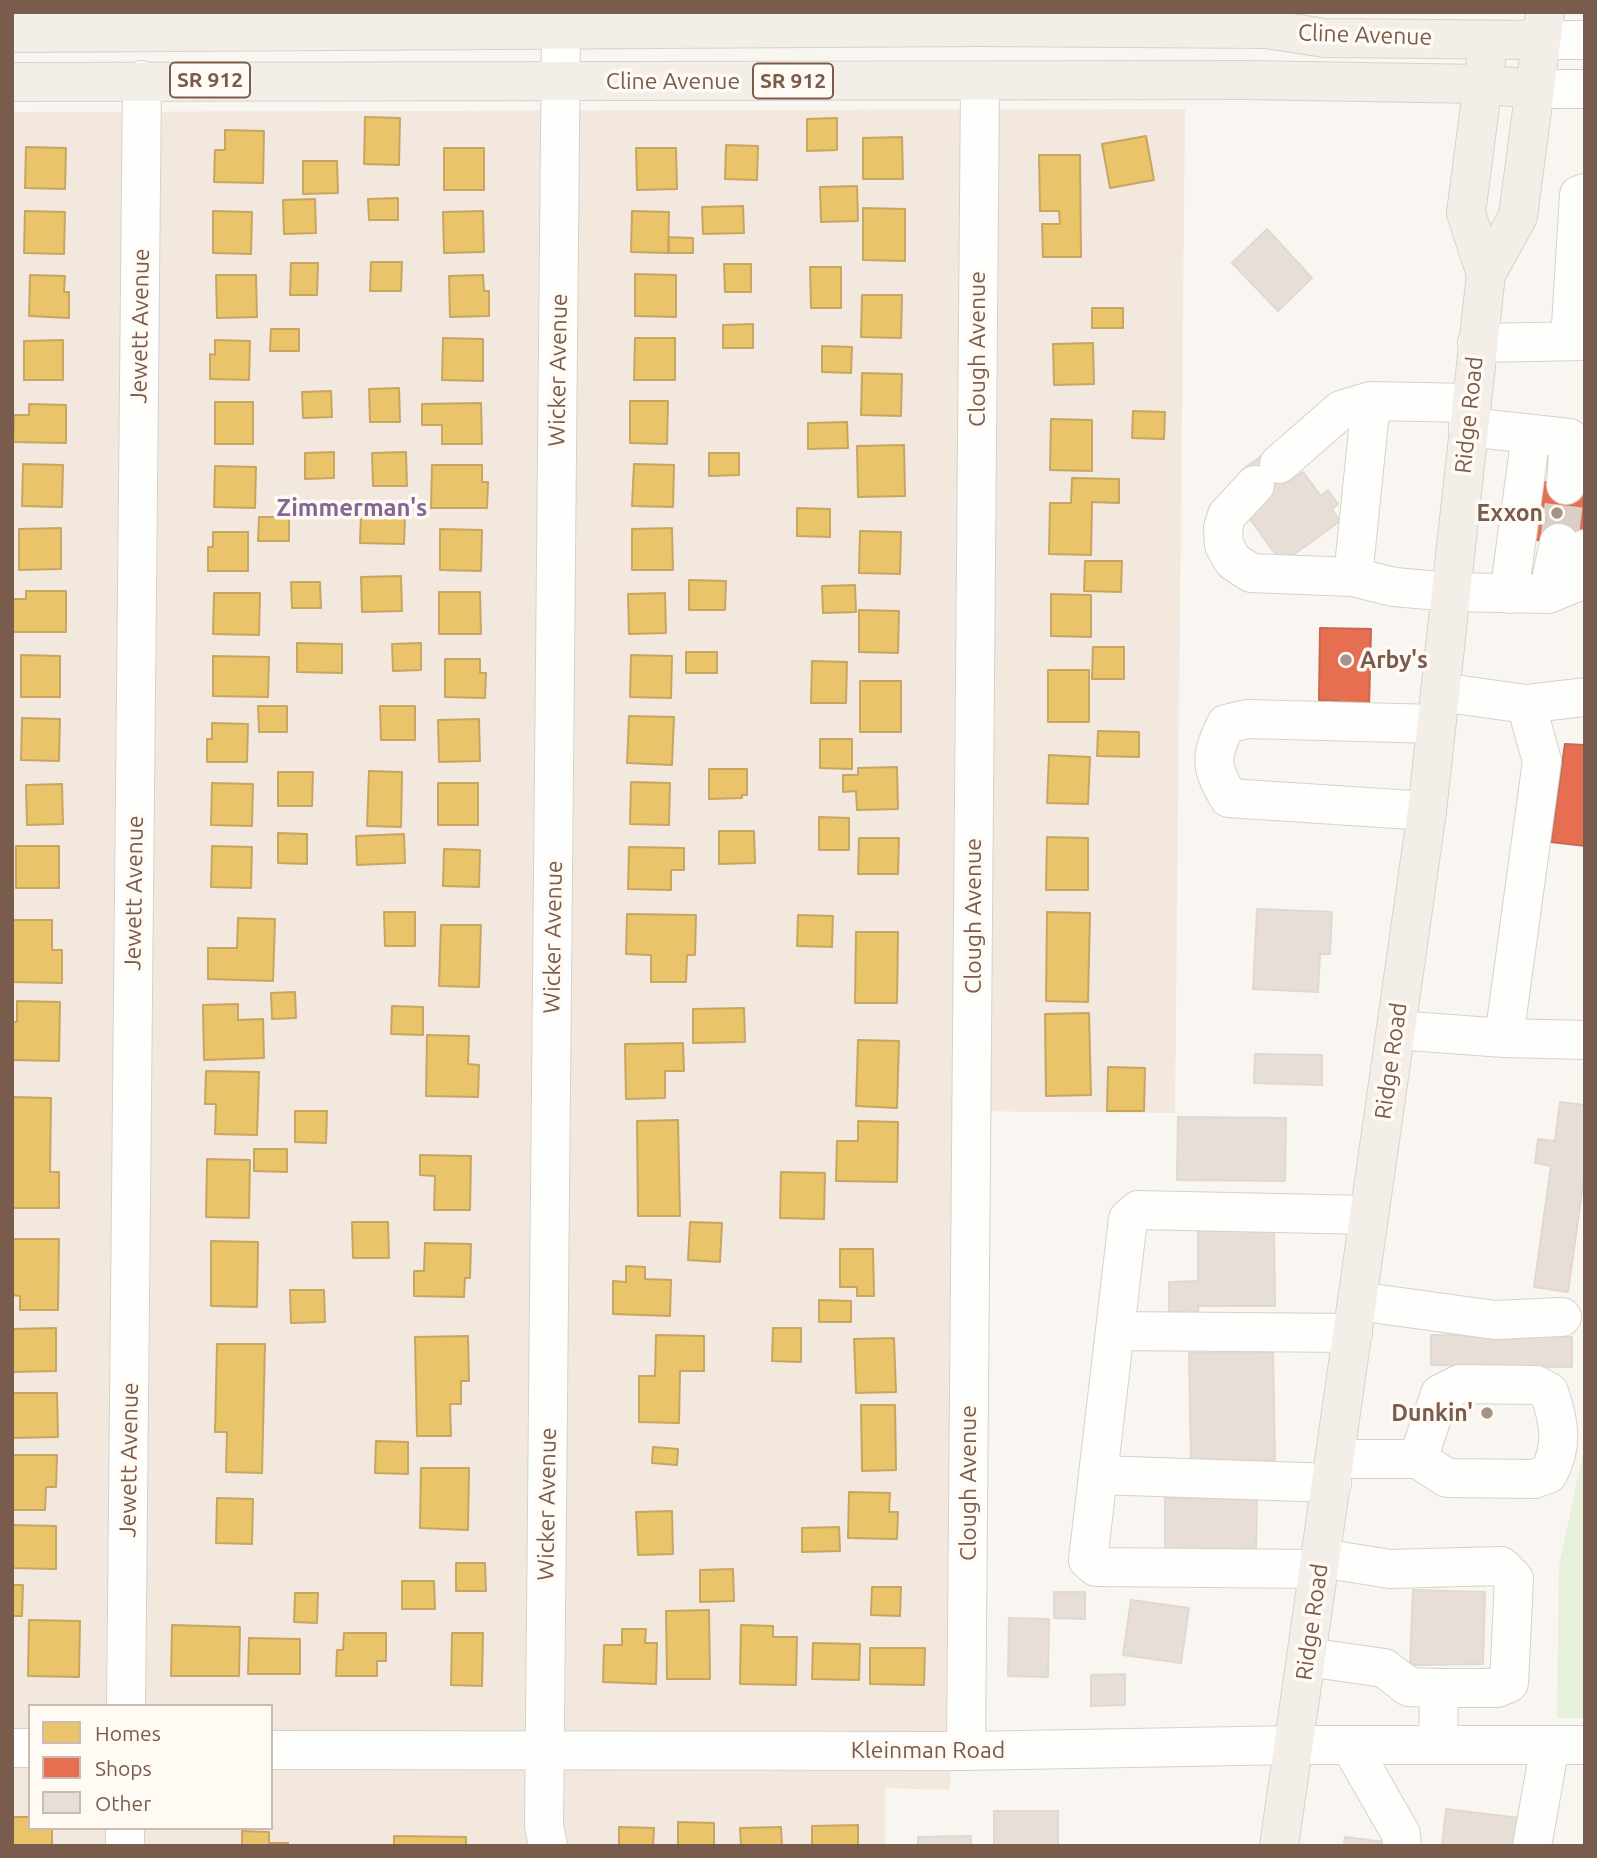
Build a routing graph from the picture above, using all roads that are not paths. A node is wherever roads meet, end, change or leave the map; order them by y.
1 (1343, 12) edge
2 (560, 17) edge
3 (1492, 26) edge
4 (1542, 26) edge
5 (1266, 29) junction
6 (12, 33) edge
7 (1585, 40) edge
8 (142, 80) junction
9 (561, 81) junction
10 (12, 82) edge
11 (980, 82) junction
12 (1481, 84) junction
13 (1534, 89) junction
14 (1585, 89) edge
15 (1585, 194) edge
16 (1486, 274) junction
17 (1578, 341) edge
18 (1477, 344) junction
19 (1371, 401) junction
20 (1469, 415) junction
21 (1531, 435) junction
22 (1573, 464) edge
23 (1572, 546) tunnel mouth
24 (1353, 577) junction
25 (1451, 592) junction
26 (1509, 594) junction
27 (1585, 697) edge
28 (1526, 704) junction
29 (1438, 708) junction
30 (1427, 811) junction
31 (1396, 1030) junction
32 (1504, 1038) junction
33 (1585, 1040) edge
34 (1369, 1215) junction
35 (1355, 1317) junction
36 (1562, 1317) dead end
37 (1115, 1331) junction
38 (1418, 1459) dead end
39 (1333, 1471) junction
40 (1098, 1475) junction
41 (1320, 1564) junction
42 (1307, 1657) junction
43 (1439, 1688) junction
44 (126, 1704) edge
45 (1295, 1745) junction
46 (1350, 1745) junction
47 (1438, 1745) junction
48 (1567, 1745) edge
49 (273, 1750) edge
50 (545, 1751) junction
51 (966, 1751) junction
52 (548, 1846) edge
53 (1279, 1846) edge
54 (1402, 1846) edge
55 (1532, 1846) edge

1 - 5 main road
2 - 5 main road, Cline Avenue / SR 912
2 - 6 main road, Cline Avenue / SR 912
2 - 9 street, Wicker Avenue
3 - 4 main road, Cline Avenue / SR 912
3 - 5 main road, Cline Avenue / SR 912
3 - 12 main road, Ridge Road
4 - 7 street, Cline Avenue
4 - 13 main road, Ridge Road
8 - 9 main road, Cline Avenue / SR 912
8 - 10 main road, Cline Avenue / SR 912
8 - 44 street, Jewett Avenue
9 - 11 main road, Cline Avenue / SR 912
9 - 50 street, Wicker Avenue
11 - 12 main road, Cline Avenue / SR 912
11 - 51 street, Clough Avenue
12 - 13 main road, Cline Avenue / SR 912
12 - 16 main road, Ridge Road
13 - 14 street, Cline Avenue
13 - 16 main road, Ridge Road
15 - 17 street
16 - 18 main road, Ridge Road
17 - 18 street
18 - 20 main road, Ridge Road
19 - 20 street
19 - 24 street
19 - 24 street
20 - 21 street
20 - 25 main road, Ridge Road
21 - 22 street
21 - 26 street
23 - 26 street
24 - 25 street
25 - 26 street
25 - 29 main road, Ridge Road
27 - 28 street
28 - 29 street
28 - 32 street
29 - 30 main road, Ridge Road
29 - 30 street
30 - 31 main road, Ridge Road
31 - 32 street
31 - 34 main road, Ridge Road
32 - 33 street
34 - 35 main road, Ridge Road
34 - 37 street
35 - 36 street
35 - 37 street
35 - 39 main road, Ridge Road
37 - 40 street
38 - 39 street
39 - 40 street
39 - 41 main road, Ridge Road
40 - 41 street
41 - 42 main road, Ridge Road
41 - 43 street
42 - 43 street
42 - 45 main road, Ridge Road
43 - 47 street
45 - 46 street, Kleinman Road
45 - 51 street, Kleinman Road
45 - 53 main road, Ridge Road
46 - 47 street, Kleinman Road
46 - 54 street
47 - 48 street, Kleinman Road
48 - 55 street
49 - 50 street, Kleinman Road
50 - 51 street, Kleinman Road
50 - 52 street, Wicker Avenue

